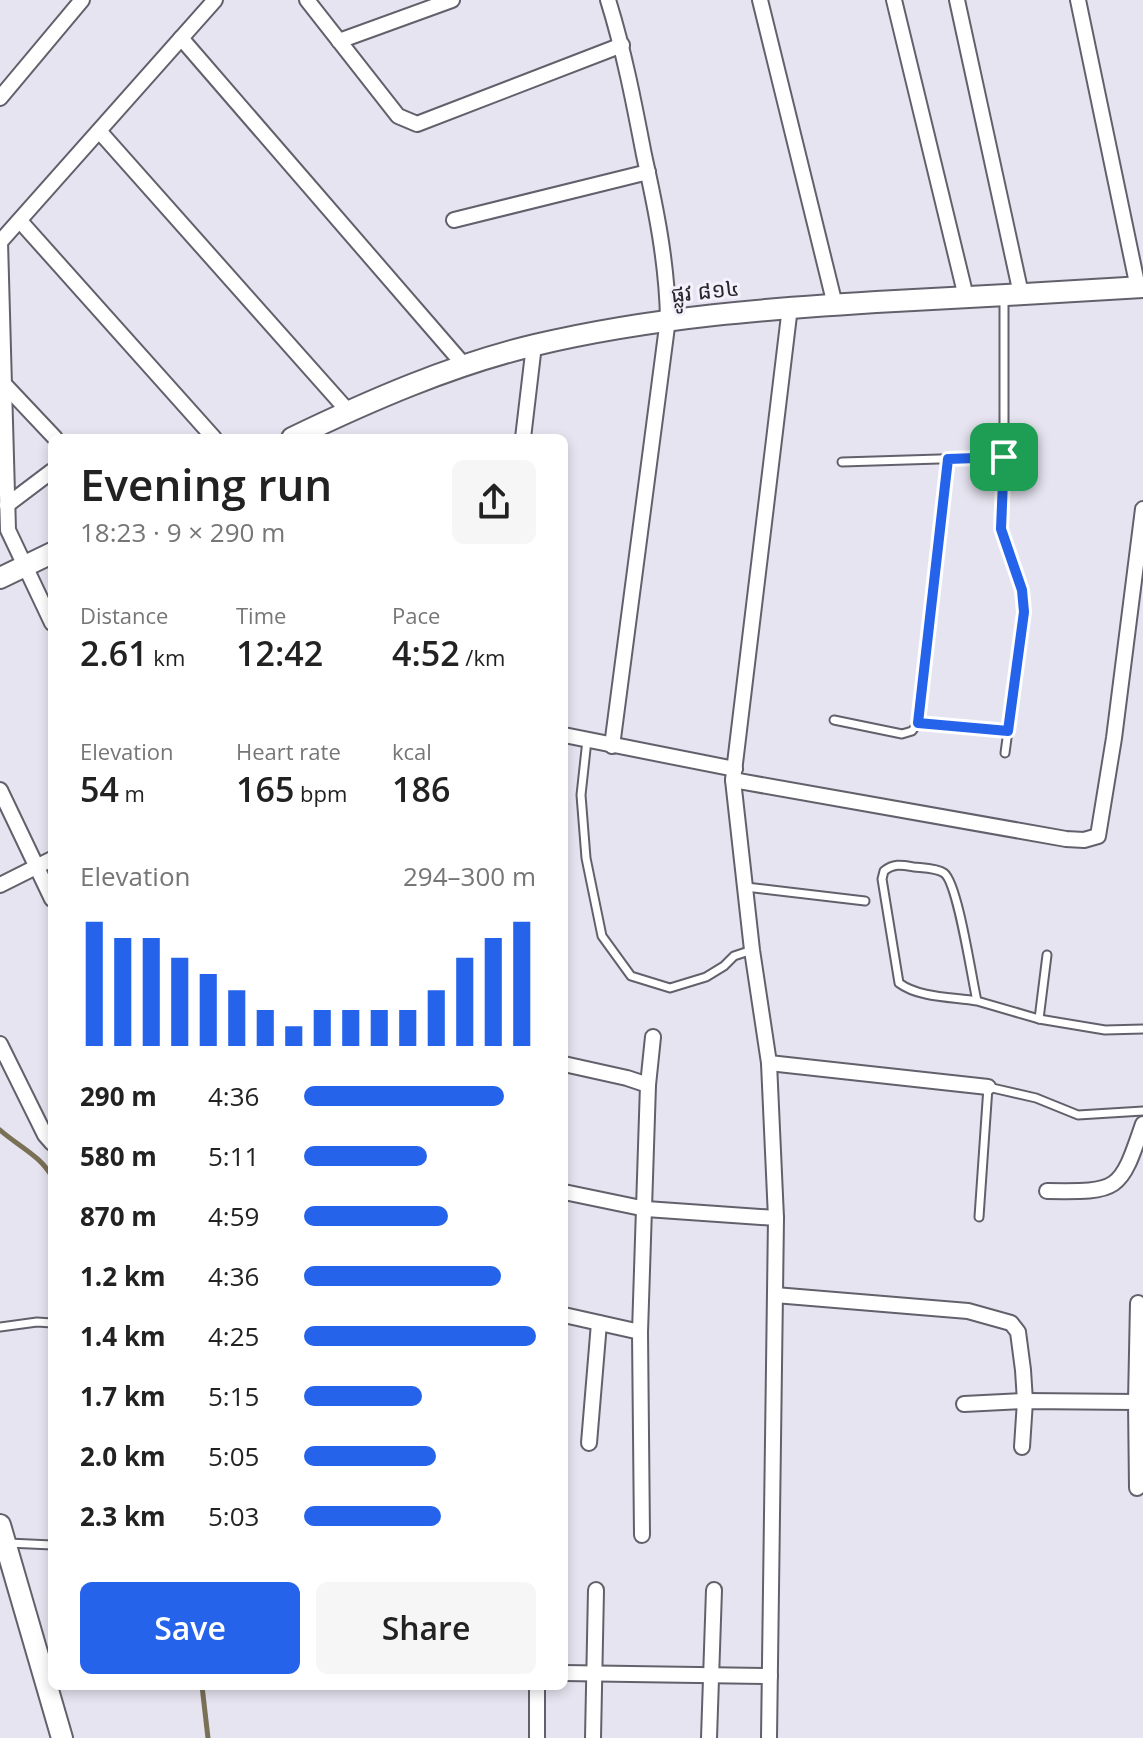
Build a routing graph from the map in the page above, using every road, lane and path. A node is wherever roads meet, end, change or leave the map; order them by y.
1 (82, 0) edge
2 (215, 0) edge
3 (307, 0) edge
4 (452, 0) edge
5 (608, 0) edge
6 (760, 0) edge
7 (894, 0) edge
8 (957, 0) edge
9 (1078, 0) edge
10 (181, 38) junction
11 (339, 41) junction
12 (622, 45) junction
13 (0, 98) edge
14 (100, 132) junction
15 (648, 172) junction
16 (454, 220) dead end
17 (20, 221) junction
18 (0, 242) edge
19 (1141, 288) edge
20 (1012, 295) junction
21 (966, 297) junction
22 (835, 305) junction
23 (790, 307) junction
24 (668, 319) junction
25 (534, 345) junction
26 (464, 365) junction
27 (2, 386) edge
28 (348, 411) junction
29 (51, 434) edge
30 (210, 434) edge
31 (300, 434) edge
32 (523, 434) edge
33 (1004, 457) junction
34 (948, 459) junction
35 (842, 462) dead end
36 (48, 474) edge
37 (7, 505) junction
38 (1143, 509) edge
39 (48, 555) edge
40 (24, 566) junction
41 (0, 578) edge
42 (48, 615) edge
43 (834, 720) dead end
44 (918, 723) junction
45 (1008, 731) junction
46 (568, 736) edge
47 (587, 740) junction
48 (612, 746) junction
49 (1005, 753) dead end
50 (734, 774) junction
51 (0, 790) edge
52 (48, 861) edge
53 (35, 866) junction
54 (0, 885) edge
55 (746, 887) junction
56 (48, 891) edge
57 (865, 901) dead end
58 (752, 950) junction
59 (1047, 955) dead end
60 (977, 1001) junction
61 (1039, 1019) junction
62 (1143, 1029) edge
63 (653, 1037) dead end
64 (0, 1044) edge
65 (769, 1063) junction
66 (568, 1065) edge
67 (648, 1085) junction
68 (988, 1087) junction
69 (1143, 1111) edge
70 (1143, 1124) edge
71 (48, 1138) edge
72 (1047, 1191) dead end
73 (568, 1193) edge
74 (646, 1209) junction
75 (979, 1217) dead end
76 (776, 1218) junction
77 (775, 1295) junction
78 (1138, 1303) dead end
79 (568, 1316) edge
80 (48, 1323) edge
81 (599, 1323) junction
82 (0, 1327) edge
83 (640, 1332) junction
84 (1025, 1401) junction
85 (1136, 1402) junction
86 (964, 1404) dead end
87 (589, 1443) dead end
88 (1022, 1447) dead end
89 (1137, 1488) dead end
90 (3, 1534) edge
91 (642, 1535) dead end
92 (48, 1544) edge
93 (596, 1590) dead end
94 (714, 1590) dead end
95 (568, 1673) edge
96 (594, 1674) junction
97 (710, 1675) junction
98 (770, 1676) junction
99 (48, 1690) edge
100 (48, 1690) edge
101 (537, 1690) edge
102 (62, 1738) edge
103 (537, 1738) edge
104 (593, 1738) edge
105 (709, 1738) edge
106 (769, 1738) edge

1 - 13 street
2 - 10 street
3 - 11 street
4 - 11 street
5 - 12 street
6 - 22 street
7 - 21 street
8 - 20 street
9 - 19 street
10 - 14 street
10 - 26 street
11 - 12 street
12 - 15 street
14 - 17 street
14 - 28 street
15 - 16 street
15 - 24 street
17 - 18 street
17 - 30 street
18 - 27 street
19 - 20 street, ផ្លូវ ៨១៤
20 - 21 street, ផ្លូវ ៨១៤
20 - 33 lane
21 - 22 street, ផ្លូវ ៨១៤
22 - 23 street, ផ្លូវ ៨១៤
23 - 24 street, ផ្លូវ ៨១៤
23 - 50 street
24 - 25 street, ផ្លូវ ៨១៤
24 - 48 street
25 - 26 street, ផ្លូវ ៨១៤
25 - 32 street
26 - 28 street, ផ្លូវ ៨១៤
27 - 29 street
27 - 37 street
28 - 31 street, ផ្លូវ ៨១៤
33 - 34 lane
33 - 45 lane
34 - 35 lane
34 - 44 lane
36 - 37 street
37 - 40 street
38 - 50 street
39 - 40 street
40 - 41 street
40 - 42 street
43 - 44 lane
44 - 45 lane
45 - 49 lane
46 - 47 street
47 - 48 street
47 - 58 lane
48 - 50 street
50 - 55 street
51 - 53 street
52 - 53 street
53 - 54 street
53 - 56 street
55 - 57 lane
55 - 58 street
58 - 65 street
59 - 61 lane
60 - 60 lane
60 - 61 lane
61 - 62 lane
63 - 67 street
64 - 71 street
65 - 68 street
65 - 76 street
66 - 67 street
67 - 74 street
68 - 69 lane
68 - 75 lane
70 - 72 street
73 - 74 street
74 - 76 street
74 - 83 street
76 - 77 street
77 - 84 street
77 - 98 street
78 - 85 street
79 - 81 street
80 - 82 lane
81 - 83 street
81 - 87 street
83 - 91 street
84 - 85 street
84 - 86 street
84 - 88 street
85 - 89 street
90 - 92 lane
90 - 100 street
93 - 96 street
94 - 97 street
95 - 96 street
96 - 97 street
96 - 104 street
97 - 98 street
97 - 105 street
98 - 106 street
99 - 102 street
101 - 103 street

